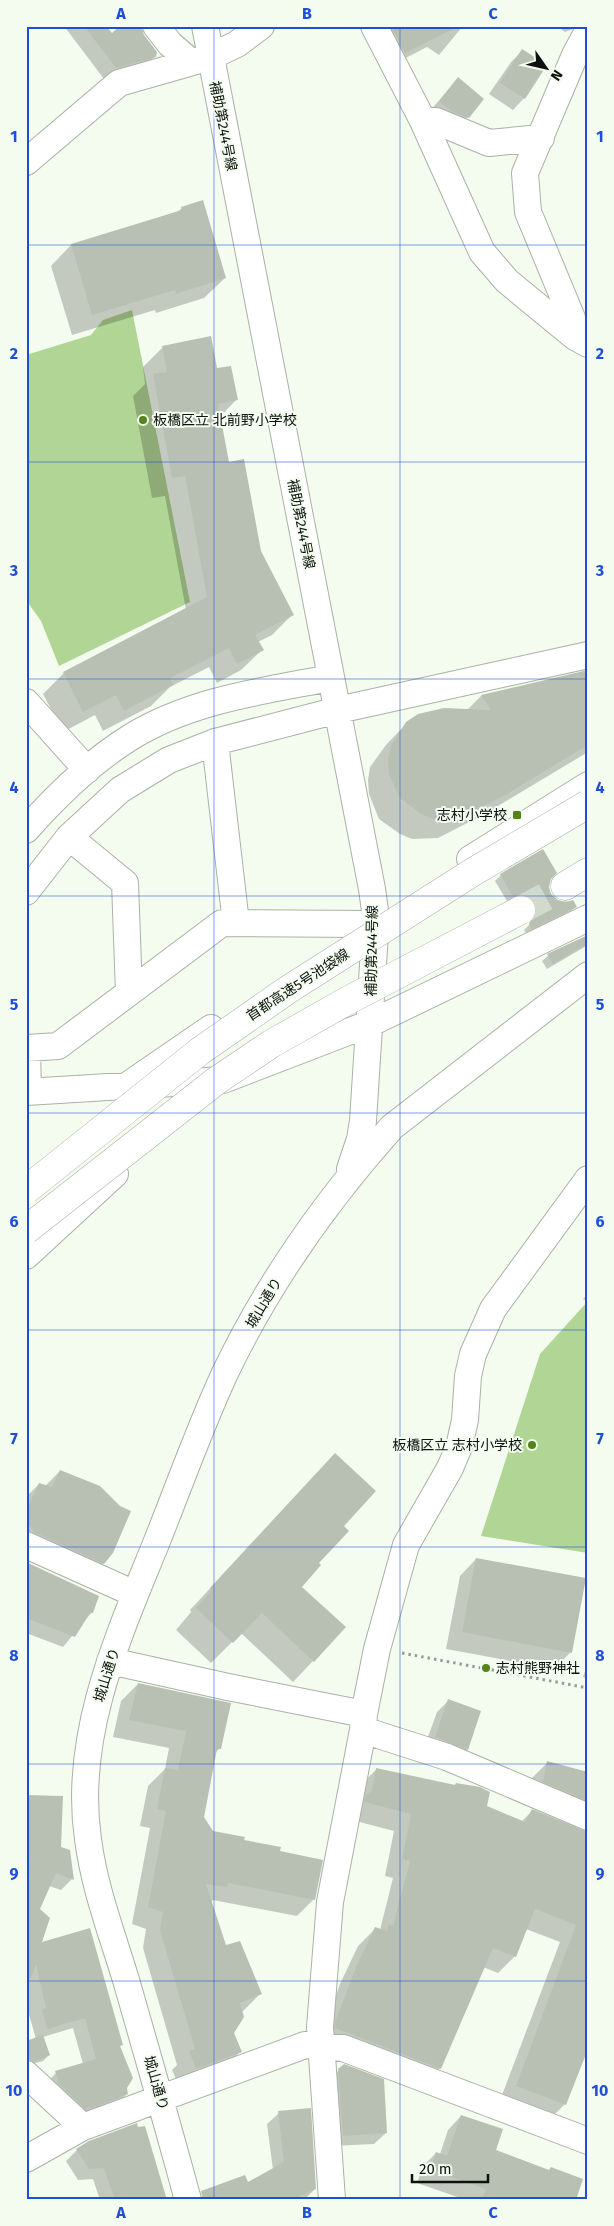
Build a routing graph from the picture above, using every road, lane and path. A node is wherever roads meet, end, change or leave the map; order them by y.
1 (156, 26) edge
2 (261, 26) edge
3 (374, 26) edge
4 (588, 31) edge
5 (202, 41) edge
6 (422, 120) junction
7 (542, 138) junction
8 (26, 162) edge
9 (581, 341) edge
10 (588, 655) edge
11 (330, 678) junction
12 (26, 702) edge
13 (338, 710) junction
14 (215, 742) junction
15 (87, 770) junction
16 (588, 785) edge
17 (588, 804) edge
18 (26, 830) edge
19 (69, 837) junction
20 (588, 872) edge
21 (564, 886) tunnel mouth
22 (26, 892) edge
23 (521, 910) tunnel mouth
24 (588, 918) edge
25 (371, 921) junction
26 (236, 923) junction
27 (588, 975) edge
28 (129, 993) junction
29 (371, 1023) junction
30 (223, 1080) junction
31 (127, 1085) junction
32 (27, 1092) edge
33 (588, 1179) edge
34 (26, 1190) edge
35 (340, 1191) junction
36 (26, 1230) edge
37 (26, 1256) edge
38 (26, 1545) edge
39 (135, 1594) junction
40 (377, 1648) junction
41 (110, 1661) junction
42 (588, 1688) edge
43 (363, 1722) junction
44 (588, 1817) edge
45 (320, 2046) junction
46 (26, 2074) edge
47 (161, 2098) junction
48 (84, 2127) junction
49 (588, 2141) edge
50 (26, 2159) edge
51 (188, 2200) edge
52 (332, 2200) edge

1 - 5 street
2 - 5 street
3 - 6 street
4 - 7 street
5 - 8 street
5 - 11 street, 補助第244号線
6 - 7 street
6 - 9 street
7 - 9 street
10 - 13 street
11 - 13 street, 補助第244号線
11 - 15 street
12 - 15 street
13 - 14 street
13 - 25 street, 補助第244号線
14 - 19 street
14 - 26 street
15 - 18 street
16 - 25 street
17 - 34 highway, 首都高速5号池袋線, bridge
19 - 22 street
19 - 28 street
20 - 21 highway
23 - 36 highway, bridge
24 - 29 street
25 - 26 street
25 - 29 street, 補助第244号線
25 - 31 street
26 - 28 street
27 - 35 street
28 - 32 street
29 - 30 street
29 - 35 street, 補助第244号線
30 - 31 street
30 - 37 street
31 - 32 street
33 - 40 street
35 - 39 street, 城山通り
38 - 39 street
39 - 41 street, 城山通り
40 - 42 path
40 - 43 street
41 - 43 street
41 - 47 street, 城山通り
43 - 44 street
43 - 45 street
45 - 47 street
45 - 49 street
45 - 52 street
46 - 48 street
47 - 48 street
47 - 51 street, 城山通り
48 - 50 street

